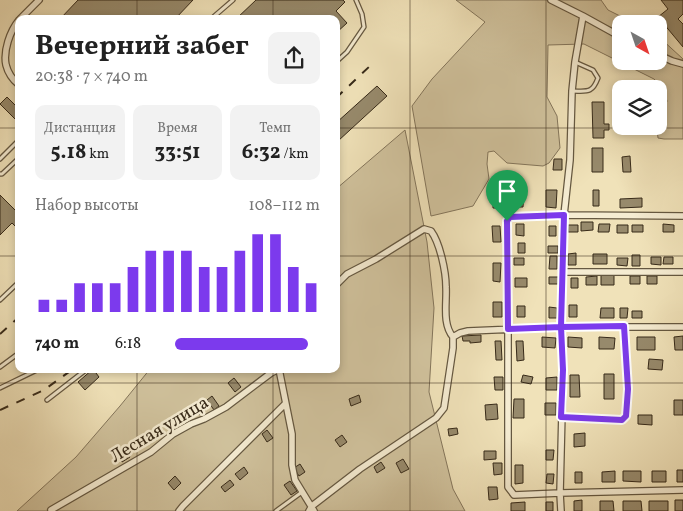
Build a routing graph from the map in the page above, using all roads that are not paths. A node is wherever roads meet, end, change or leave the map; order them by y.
1 (39, 0) edge
2 (233, 0) edge
3 (356, 0) edge
4 (552, 0) edge
5 (23, 15) edge
6 (216, 15) edge
7 (583, 16) junction
8 (15, 26) edge
9 (612, 32) edge
10 (340, 58) edge
11 (668, 59) edge
12 (575, 62) junction
13 (683, 64) edge
14 (15, 82) edge
15 (572, 91) junction
16 (15, 144) edge
17 (0, 159) edge
18 (15, 162) edge
19 (0, 174) edge
20 (564, 215) junction
21 (683, 216) edge
22 (562, 272) junction
23 (683, 272) edge
24 (340, 281) edge
25 (15, 286) edge
26 (0, 300) edge
27 (624, 326) junction
28 (561, 327) junction
29 (683, 327) edge
30 (508, 329) junction
31 (453, 337) junction
32 (15, 356) edge
33 (0, 367) edge
34 (31, 373) edge
35 (83, 373) edge
36 (272, 373) edge
37 (280, 373) edge
38 (0, 388) edge
39 (47, 400) dead end
40 (285, 404) junction
41 (561, 417) junction
42 (683, 490) edge
43 (302, 492) junction
44 (560, 493) junction
45 (312, 509) edge
46 (51, 510) dead end
47 (180, 511) edge
48 (276, 511) edge
49 (560, 511) edge

1 - 5 street
2 - 6 lane
3 - 10 lane
4 - 7 street
7 - 9 street
7 - 12 street
8 - 14 street
11 - 13 street
12 - 15 street
12 - 15 lane
15 - 20 street
16 - 17 lane
18 - 19 lane
20 - 21 street
20 - 22 street
20 - 30 street
22 - 23 street
22 - 28 street
24 - 31 street
25 - 26 lane
27 - 28 street
27 - 29 street
27 - 41 street
28 - 30 street
28 - 41 street
30 - 31 street
30 - 44 street
31 - 45 street
32 - 33 lane
34 - 38 lane
35 - 39 lane
36 - 46 street, Лесная улица
37 - 40 street
40 - 43 street
40 - 47 street
41 - 44 street
42 - 44 street
43 - 45 street
43 - 48 lane
44 - 49 street

